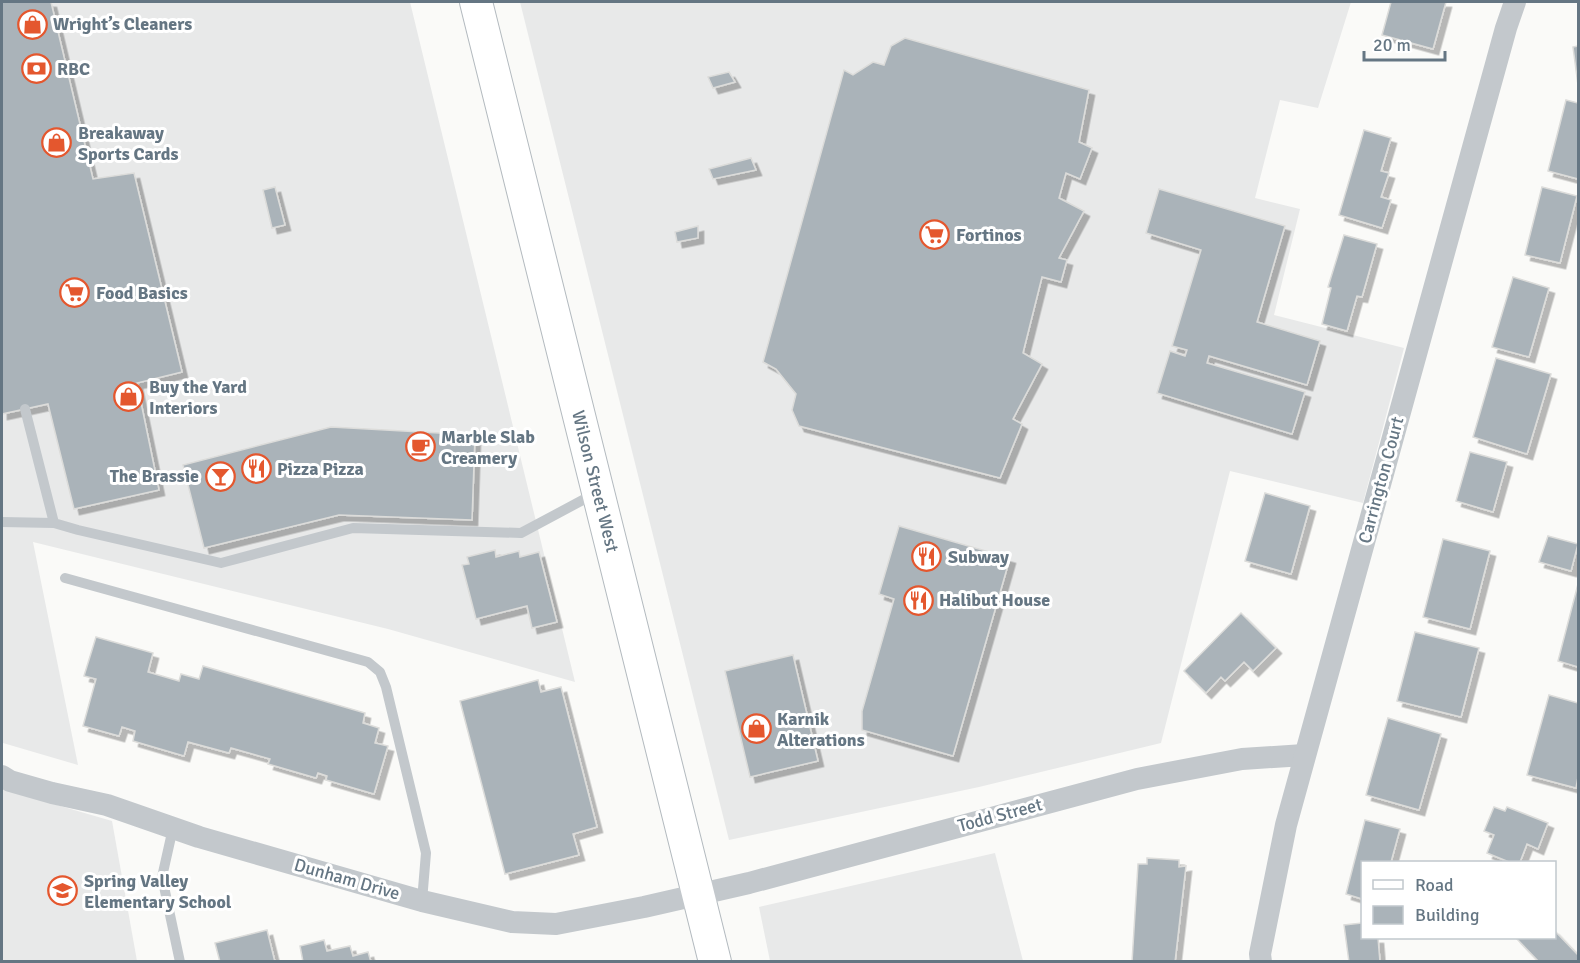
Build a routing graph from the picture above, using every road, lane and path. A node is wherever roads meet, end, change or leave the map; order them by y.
1 (476, 2) edge
2 (1515, 2) edge
3 (26, 408) dead end
4 (598, 492) junction
5 (2, 522) edge
6 (54, 523) junction
7 (65, 578) dead end
8 (1304, 755) junction
9 (2, 776) edge
10 (173, 828) junction
11 (699, 895) junction
12 (422, 901) junction
13 (180, 962) edge
14 (715, 962) edge
15 (1261, 962) edge

1 - 4 main road, Wilson Street West
2 - 8 street, Carrington Court
3 - 6 lane
4 - 6 lane
4 - 11 main road, Wilson Street West
5 - 6 lane
7 - 12 lane
8 - 11 street, Todd Street
8 - 15 street, Carrington Court
9 - 10 street, Dunham Drive
10 - 12 street, Dunham Drive
10 - 13 lane
11 - 12 street, Dunham Drive
11 - 14 main road, Wilson Street West

